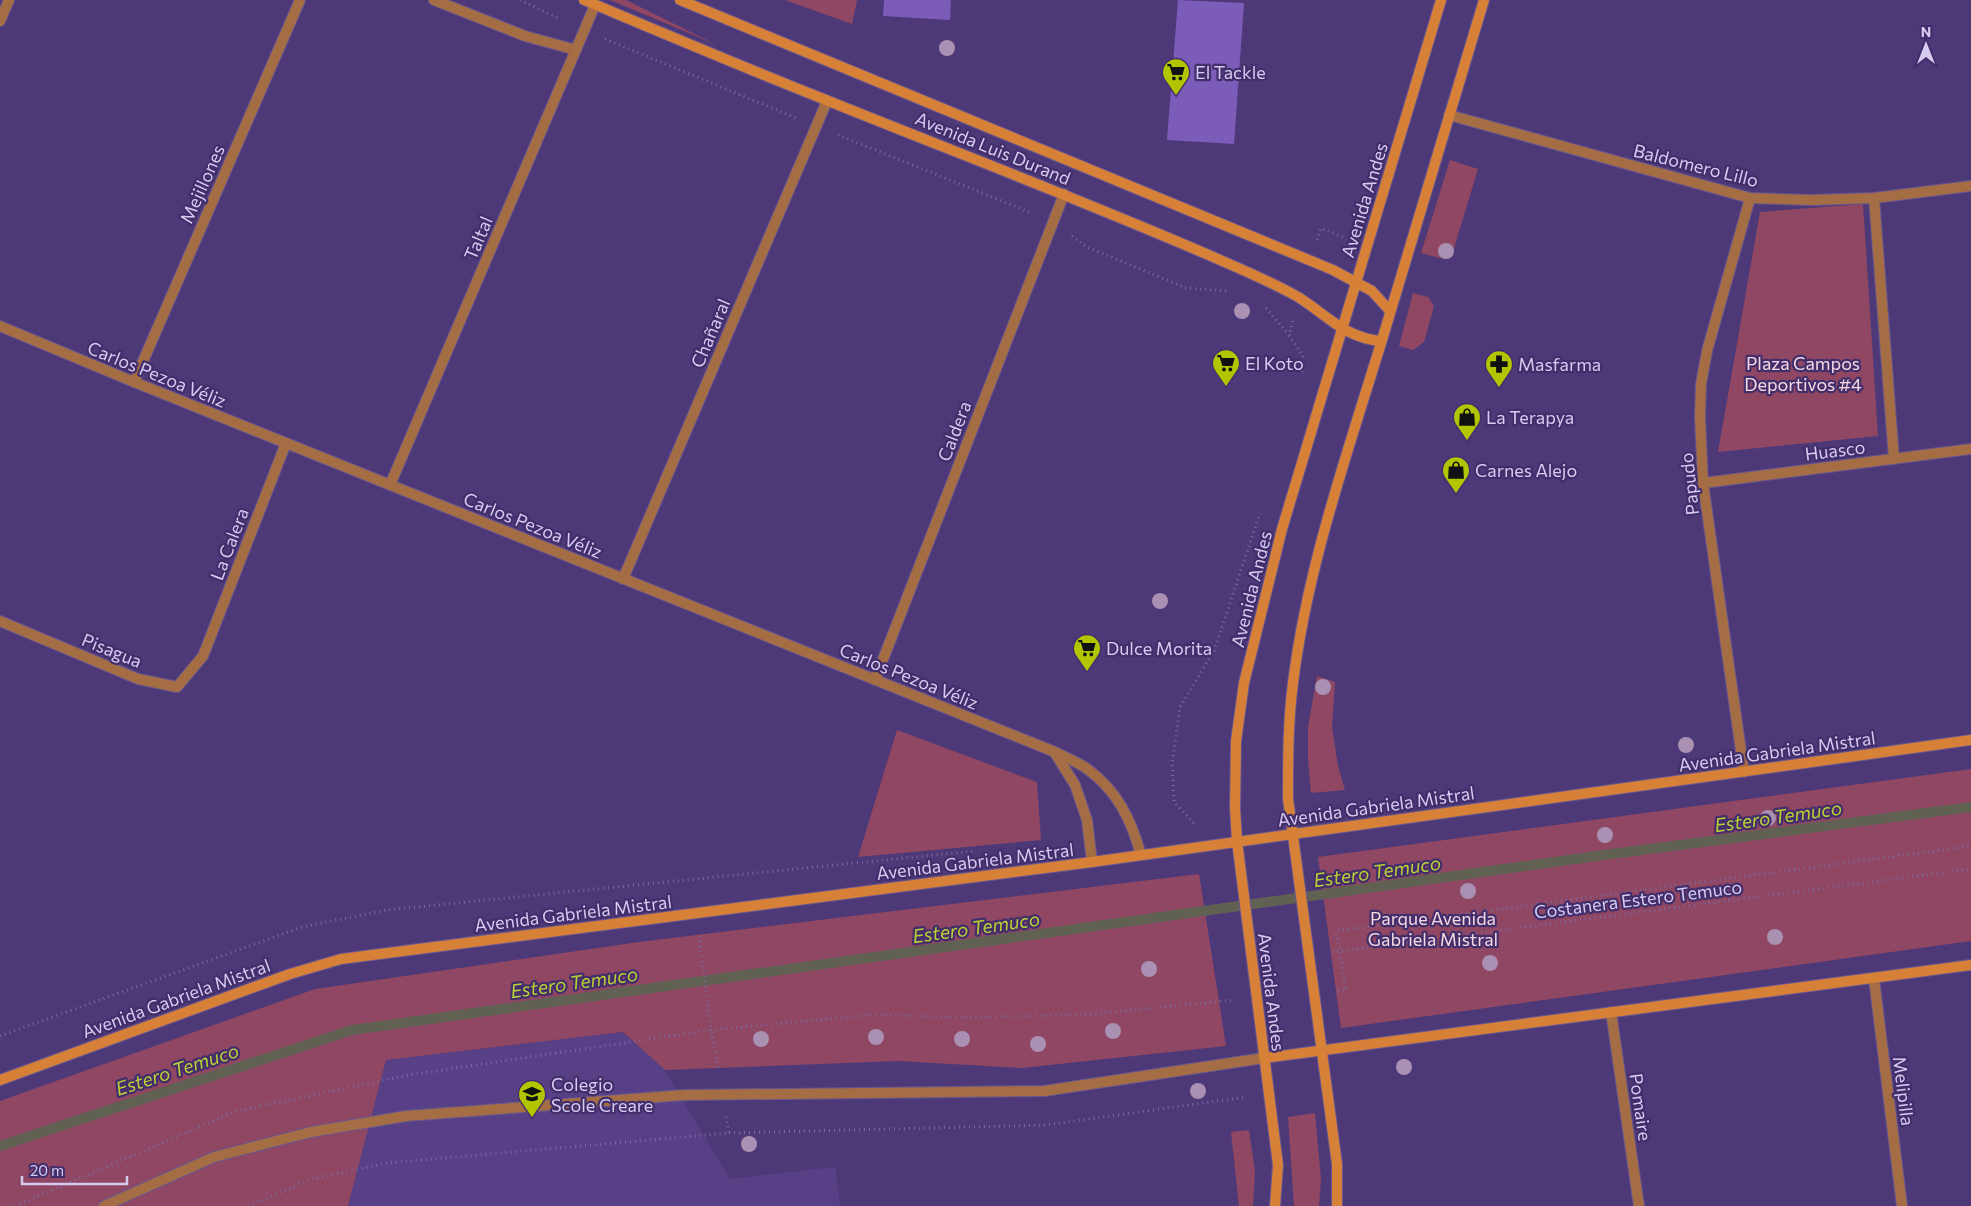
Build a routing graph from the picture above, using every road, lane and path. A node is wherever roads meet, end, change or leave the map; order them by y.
1 (9, 0) edge
2 (300, 0) edge
3 (434, 0) edge
4 (584, 0) edge
5 (680, 0) edge
6 (1441, 0) edge
7 (1484, 0) edge
8 (596, 5) junction
9 (0, 21) edge
10 (576, 50) junction
11 (827, 101) junction
12 (1448, 115) junction
13 (1971, 186) edge
14 (1064, 194) junction
15 (1750, 198) junction
16 (1874, 198) junction
17 (1087, 247) dead end
18 (1356, 281) junction
19 (1237, 295) dead end
20 (1298, 298) junction
21 (1260, 306) dead end
22 (1390, 312) junction
23 (0, 326) edge
24 (1341, 329) junction
25 (1289, 335) junction
26 (1381, 341) junction
27 (1302, 379) dead end
28 (134, 382) junction
29 (286, 443) junction
30 (1971, 449) edge
31 (1894, 459) junction
32 (1703, 483) junction
33 (390, 485) junction
34 (1261, 510) dead end
35 (623, 579) junction
36 (0, 621) edge
37 (203, 656) joint
38 (874, 680) junction
39 (1971, 740) edge
40 (1055, 752) junction
41 (1744, 772) junction
42 (1292, 835) junction
43 (1237, 841) junction
44 (1199, 846) junction
45 (1971, 846) edge
46 (1141, 855) junction
47 (1092, 862) junction
48 (1971, 869) edge
49 (698, 928) dead end
50 (1340, 951) junction
51 (1309, 955) junction
52 (1971, 965) edge
53 (1874, 979) junction
54 (1314, 993) junction
55 (1257, 998) junction
56 (1611, 1012) junction
57 (1322, 1051) junction
58 (1264, 1058) junction
59 (0, 1080) edge
60 (1268, 1094) junction
61 (729, 1133) dead end
62 (104, 1206) edge
63 (1275, 1206) edge
64 (1336, 1206) edge
65 (1639, 1206) edge
66 (1902, 1206) edge

1 - 9 street
2 - 28 street, Mejillones
3 - 10 street
4 - 8 street, Avenida Luis Durand
5 - 18 street, Avenida Luis Durand
6 - 18 street, Avenida Andes
7 - 12 street
8 - 10 street, Taltal
8 - 11 street, Avenida Luis Durand
10 - 33 street, Taltal
11 - 14 street, Avenida Luis Durand
11 - 35 street, Chañaral
12 - 15 street, Baldomero Lillo
12 - 22 street
13 - 16 street, Baldomero Lillo
14 - 20 street, Avenida Luis Durand
14 - 38 street, Caldera
15 - 16 street, Baldomero Lillo
15 - 32 street, Papudo
16 - 31 street
17 - 19 path
18 - 22 street, Avenida Luis Durand
18 - 24 street, Avenida Andes
20 - 24 street, Avenida Luis Durand
20 - 25 path
21 - 25 path
22 - 26 street
23 - 28 street, Carlos Pezoa Véliz
24 - 26 street, Avenida Luis Durand
24 - 43 street, Avenida Andes
25 - 27 path
26 - 42 street
28 - 29 street, Carlos Pezoa Véliz
29 - 33 street, Carlos Pezoa Véliz
29 - 37 street, La Calera
30 - 31 street, Huasco
31 - 32 street, Huasco
32 - 41 street, Papudo
33 - 35 street, Carlos Pezoa Véliz
34 - 44 path
35 - 38 street, Carlos Pezoa Véliz
36 - 37 street, Pisagua
38 - 40 street, Carlos Pezoa Véliz
39 - 41 street, Avenida Gabriela Mistral
40 - 46 street, Carlos Pezoa Véliz
40 - 47 street
41 - 42 street, Avenida Gabriela Mistral
42 - 43 street, Avenida Gabriela Mistral
42 - 51 street
43 - 44 street, Avenida Gabriela Mistral
43 - 55 street, Avenida Andes
44 - 46 street, Avenida Gabriela Mistral
45 - 50 path
46 - 47 street, Avenida Gabriela Mistral
47 - 59 street, Avenida Gabriela Mistral
48 - 50 path, Costanera Estero Temuco
49 - 55 path
50 - 51 path, Costanera Estero Temuco
50 - 54 path
51 - 54 street
52 - 53 street
53 - 56 street
53 - 66 street, Melipilla
54 - 57 street
55 - 58 street, Avenida Andes
56 - 57 street
56 - 65 street, Pomaire
57 - 58 street
57 - 64 street
58 - 60 street, Avenida Andes
58 - 62 street
60 - 61 path
60 - 63 street, Avenida Andes

